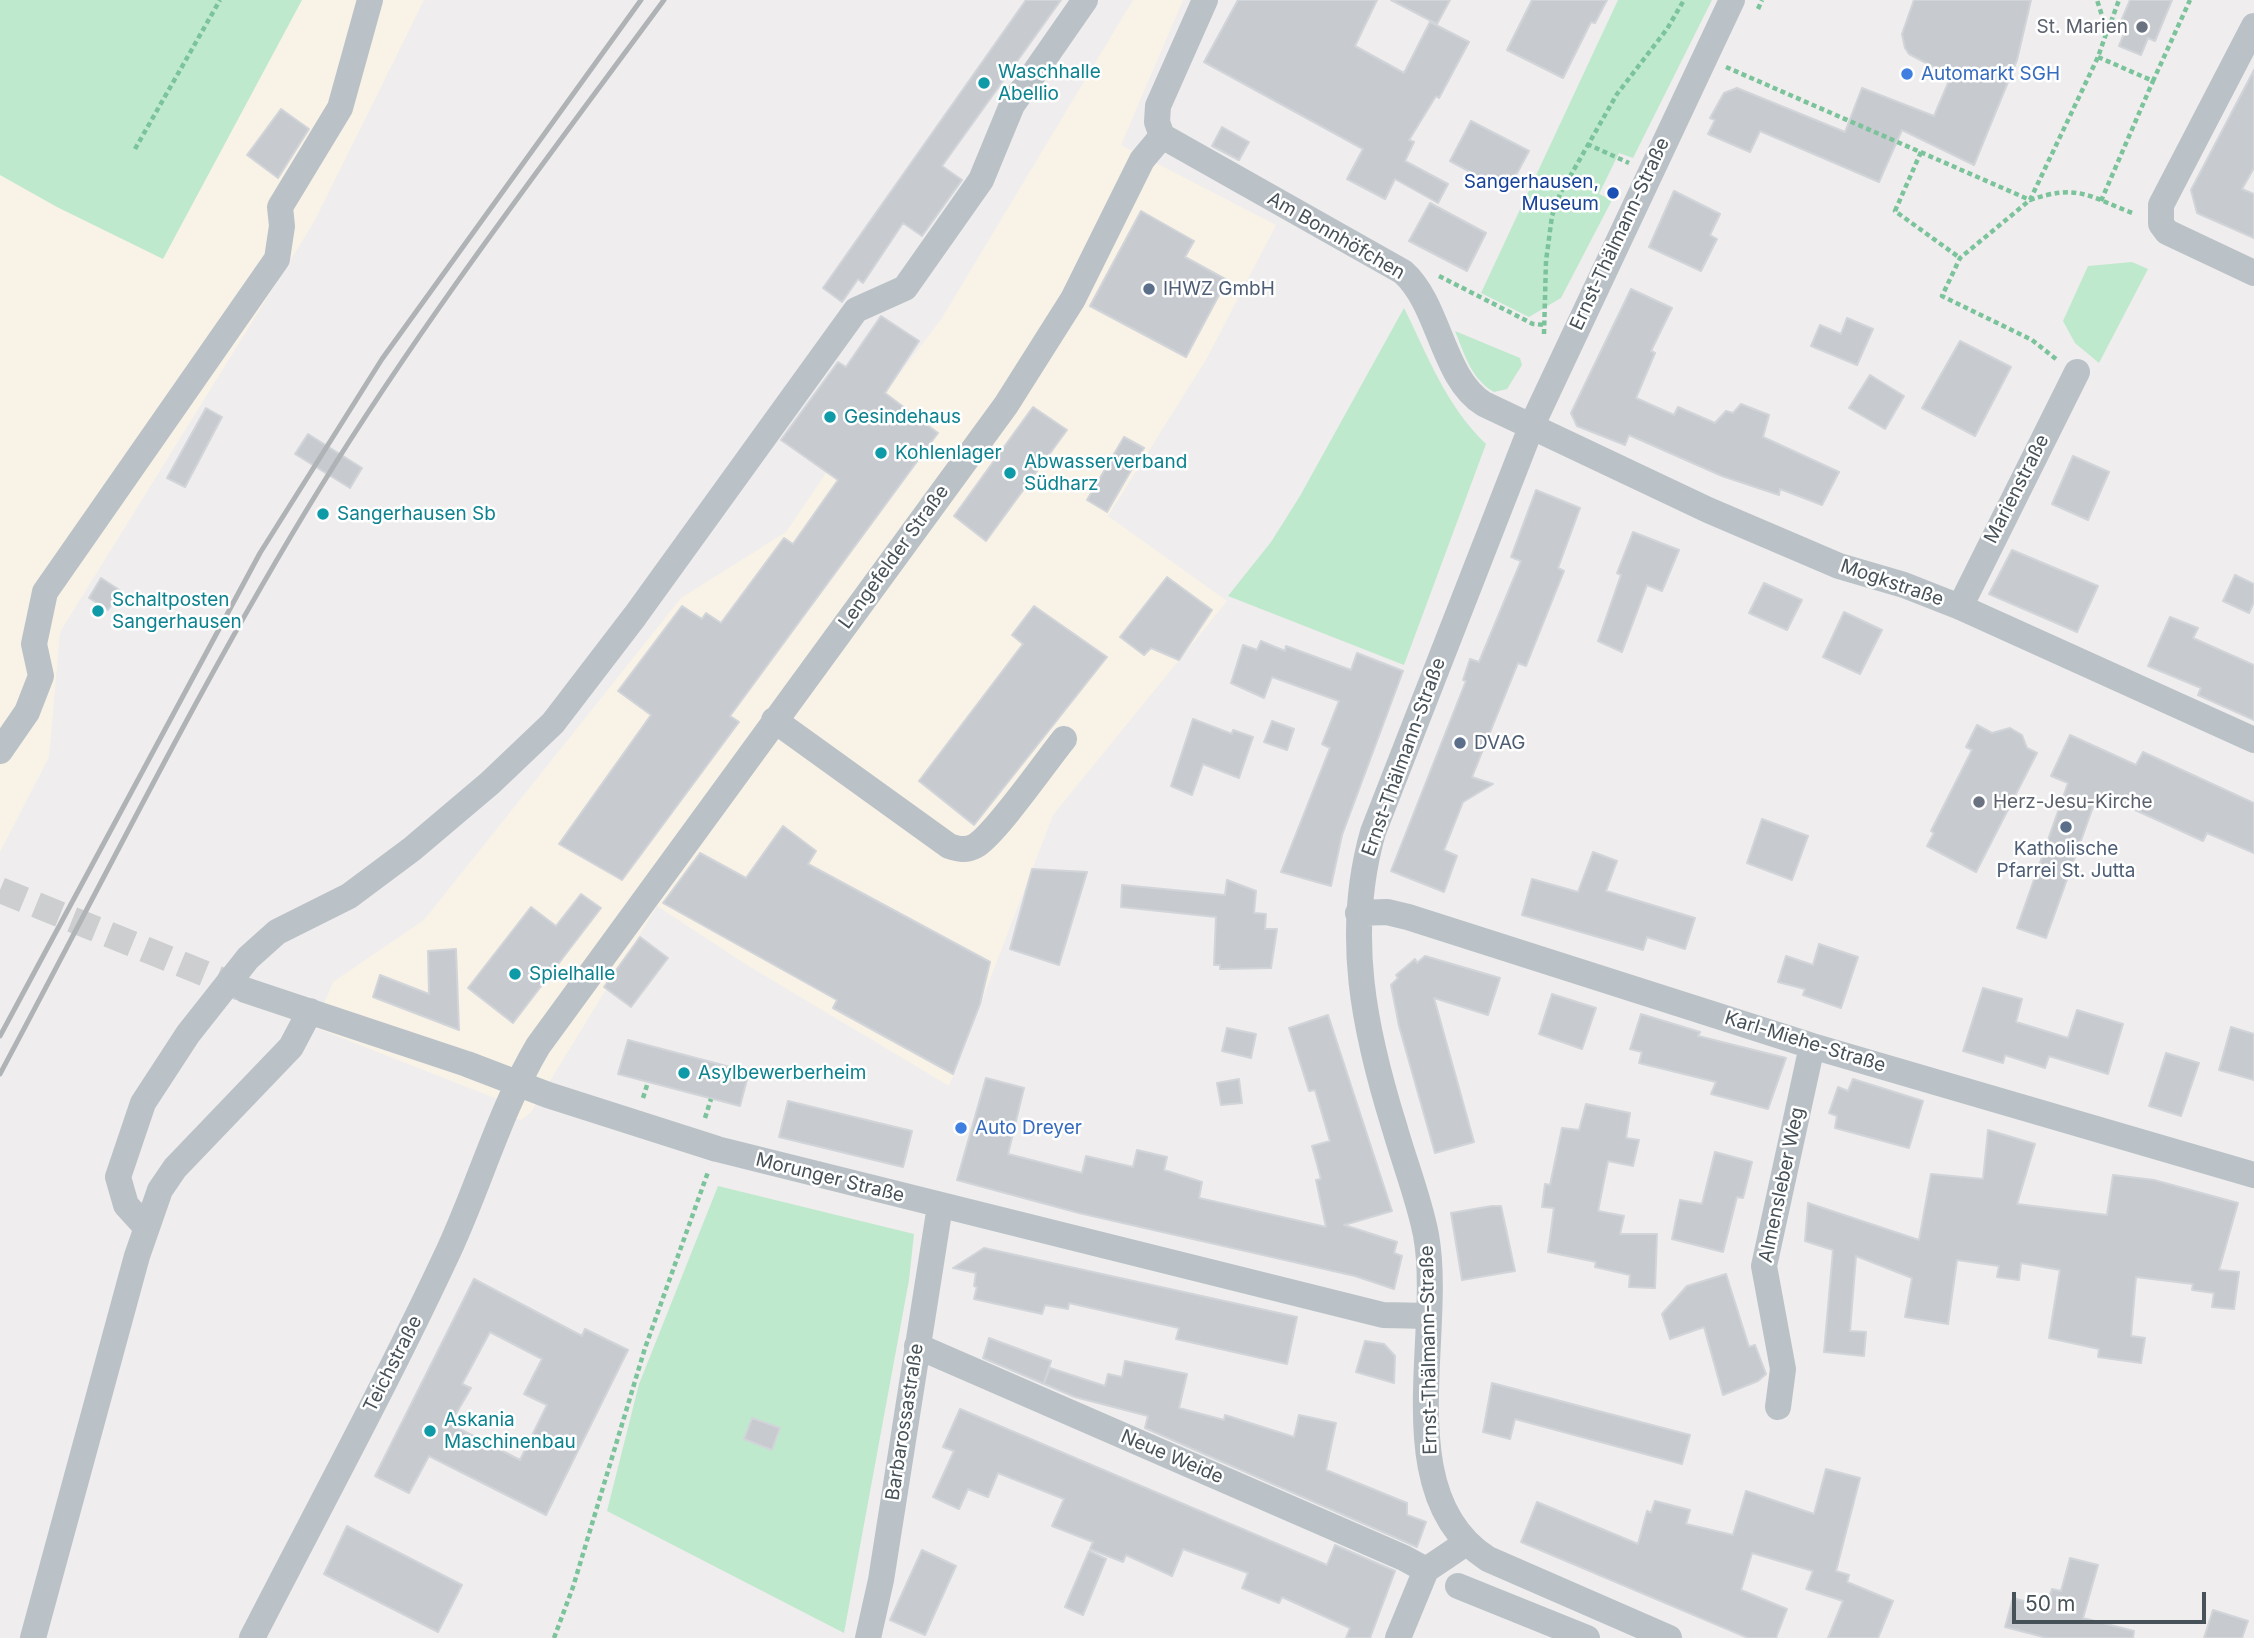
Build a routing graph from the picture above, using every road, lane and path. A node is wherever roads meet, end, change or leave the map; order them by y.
1 (220, 0) edge
2 (370, 0) edge
3 (1085, 0) edge
4 (1205, 0) edge
5 (1684, 0) edge
6 (1732, 0) edge
7 (2097, 0) edge
8 (2119, 0) edge
9 (2190, 0) edge
10 (2254, 26) edge
11 (2107, 31) junction
12 (1703, 56) junction
13 (2098, 57) junction
14 (2153, 81) junction
15 (1162, 136) junction
16 (1587, 144) junction
17 (135, 149) dead end
18 (1921, 152) junction
19 (1649, 172) junction
20 (2030, 200) junction
21 (2101, 201) junction
22 (2161, 224) junction
23 (1959, 258) junction
24 (1429, 270) dead end
25 (2254, 273) edge
26 (1546, 325) junction
27 (1543, 338) dead end
28 (2077, 372) joint
29 (1532, 425) junction
30 (1960, 607) junction
31 (774, 720) junction
32 (1064, 739) dead end
33 (2254, 740) edge
34 (0, 751) edge
35 (1358, 913) junction
36 (245, 990) tunnel mouth
37 (310, 1011) junction
38 (1812, 1046) junction
39 (648, 1082) dead end
40 (518, 1084) junction
41 (711, 1099) dead end
42 (642, 1102) dead end
43 (704, 1122) dead end
44 (717, 1149) junction
45 (2254, 1175) edge
46 (940, 1206) junction
47 (146, 1227) junction
48 (1429, 1317) junction
49 (916, 1346) junction
50 (1778, 1406) dead end
51 (1466, 1543) junction
52 (1426, 1570) junction
53 (1458, 1586) dead end
54 (33, 1638) edge
55 (252, 1638) edge
56 (554, 1638) edge
57 (868, 1638) edge
58 (1398, 1638) edge
59 (1587, 1638) edge
60 (1669, 1638) edge

1 - 17 path
2 - 34 street
3 - 47 street
4 - 15 street
5 - 16 path
6 - 12 street, Ernst-Thälmann-Straße
7 - 11 path
8 - 11 path
9 - 14 path
10 - 22 street
11 - 13 path
12 - 18 path
12 - 19 street, Ernst-Thälmann-Straße
13 - 14 path
13 - 20 path
14 - 21 path
15 - 29 street, Am Bonnhöfchen
15 - 31 street, Lengefelder Straße
16 - 19 path
16 - 26 path
18 - 20 path
18 - 23 path
19 - 29 street, Ernst-Thälmann-Straße
20 - 21 path
20 - 23 path
21 - 22 path
22 - 25 street
23 - 28 path
24 - 26 path
26 - 27 path
28 - 30 street, Marienstraße
29 - 30 street, Mogkstraße
29 - 35 street, Ernst-Thälmann-Straße
30 - 33 street, Mogkstraße
31 - 32 street
31 - 40 street, Lengefelder Straße
35 - 38 street, Karl-Miehe-Straße
35 - 48 street, Ernst-Thälmann-Straße
36 - 37 street, Morunger Straße
37 - 40 street, Morunger Straße
37 - 47 street
38 - 45 street, Karl-Miehe-Straße
38 - 50 street, Almensleber Weg
39 - 42 path
40 - 44 street, Morunger Straße
40 - 55 street, Teichstraße
41 - 43 path
44 - 46 street, Morunger Straße
44 - 56 path
46 - 48 street, Morunger Straße
46 - 49 street, Barbarossastraße
47 - 54 street
48 - 51 street, Ernst-Thälmann-Straße
49 - 52 street, Neue Weide
49 - 57 street, Barbarossastraße
51 - 52 street
51 - 60 street, Ernst-Thälmann-Straße
52 - 58 street
53 - 59 street

